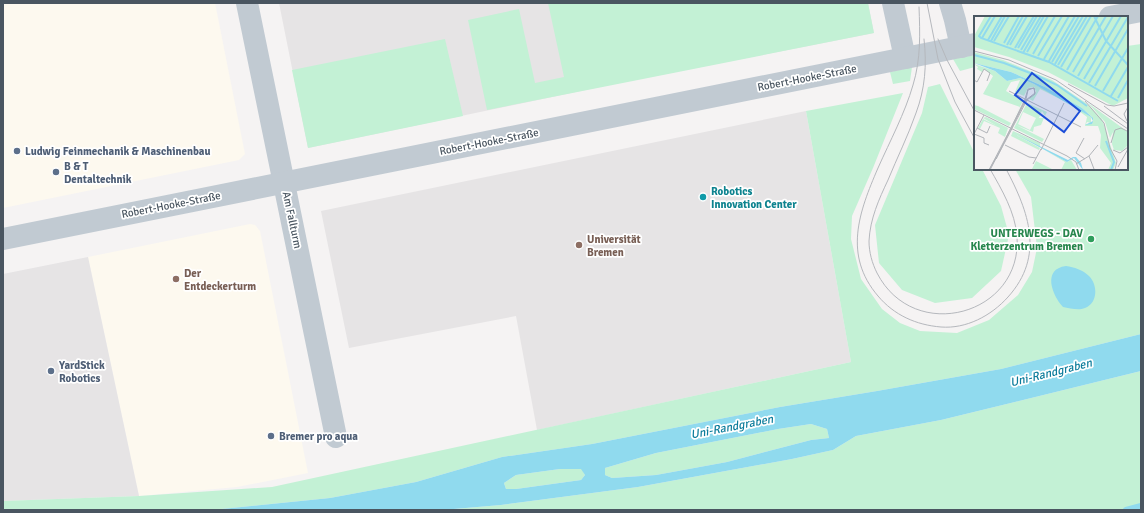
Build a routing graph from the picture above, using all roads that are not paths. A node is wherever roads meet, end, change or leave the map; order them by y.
1 (247, 3) edge
2 (893, 3) edge
3 (950, 3) edge
4 (1141, 11) edge
5 (1115, 16) edge
6 (968, 46) edge
7 (905, 58) junction
8 (284, 183) junction
9 (3, 240) edge
10 (336, 437) dead end

1 - 8 street, Am Fallturm
2 - 7 street
3 - 6 street
4 - 5 street
6 - 7 street, Robert-Hooke-Straße
7 - 8 street, Robert-Hooke-Straße
8 - 9 street, Robert-Hooke-Straße
8 - 10 street, Am Fallturm

